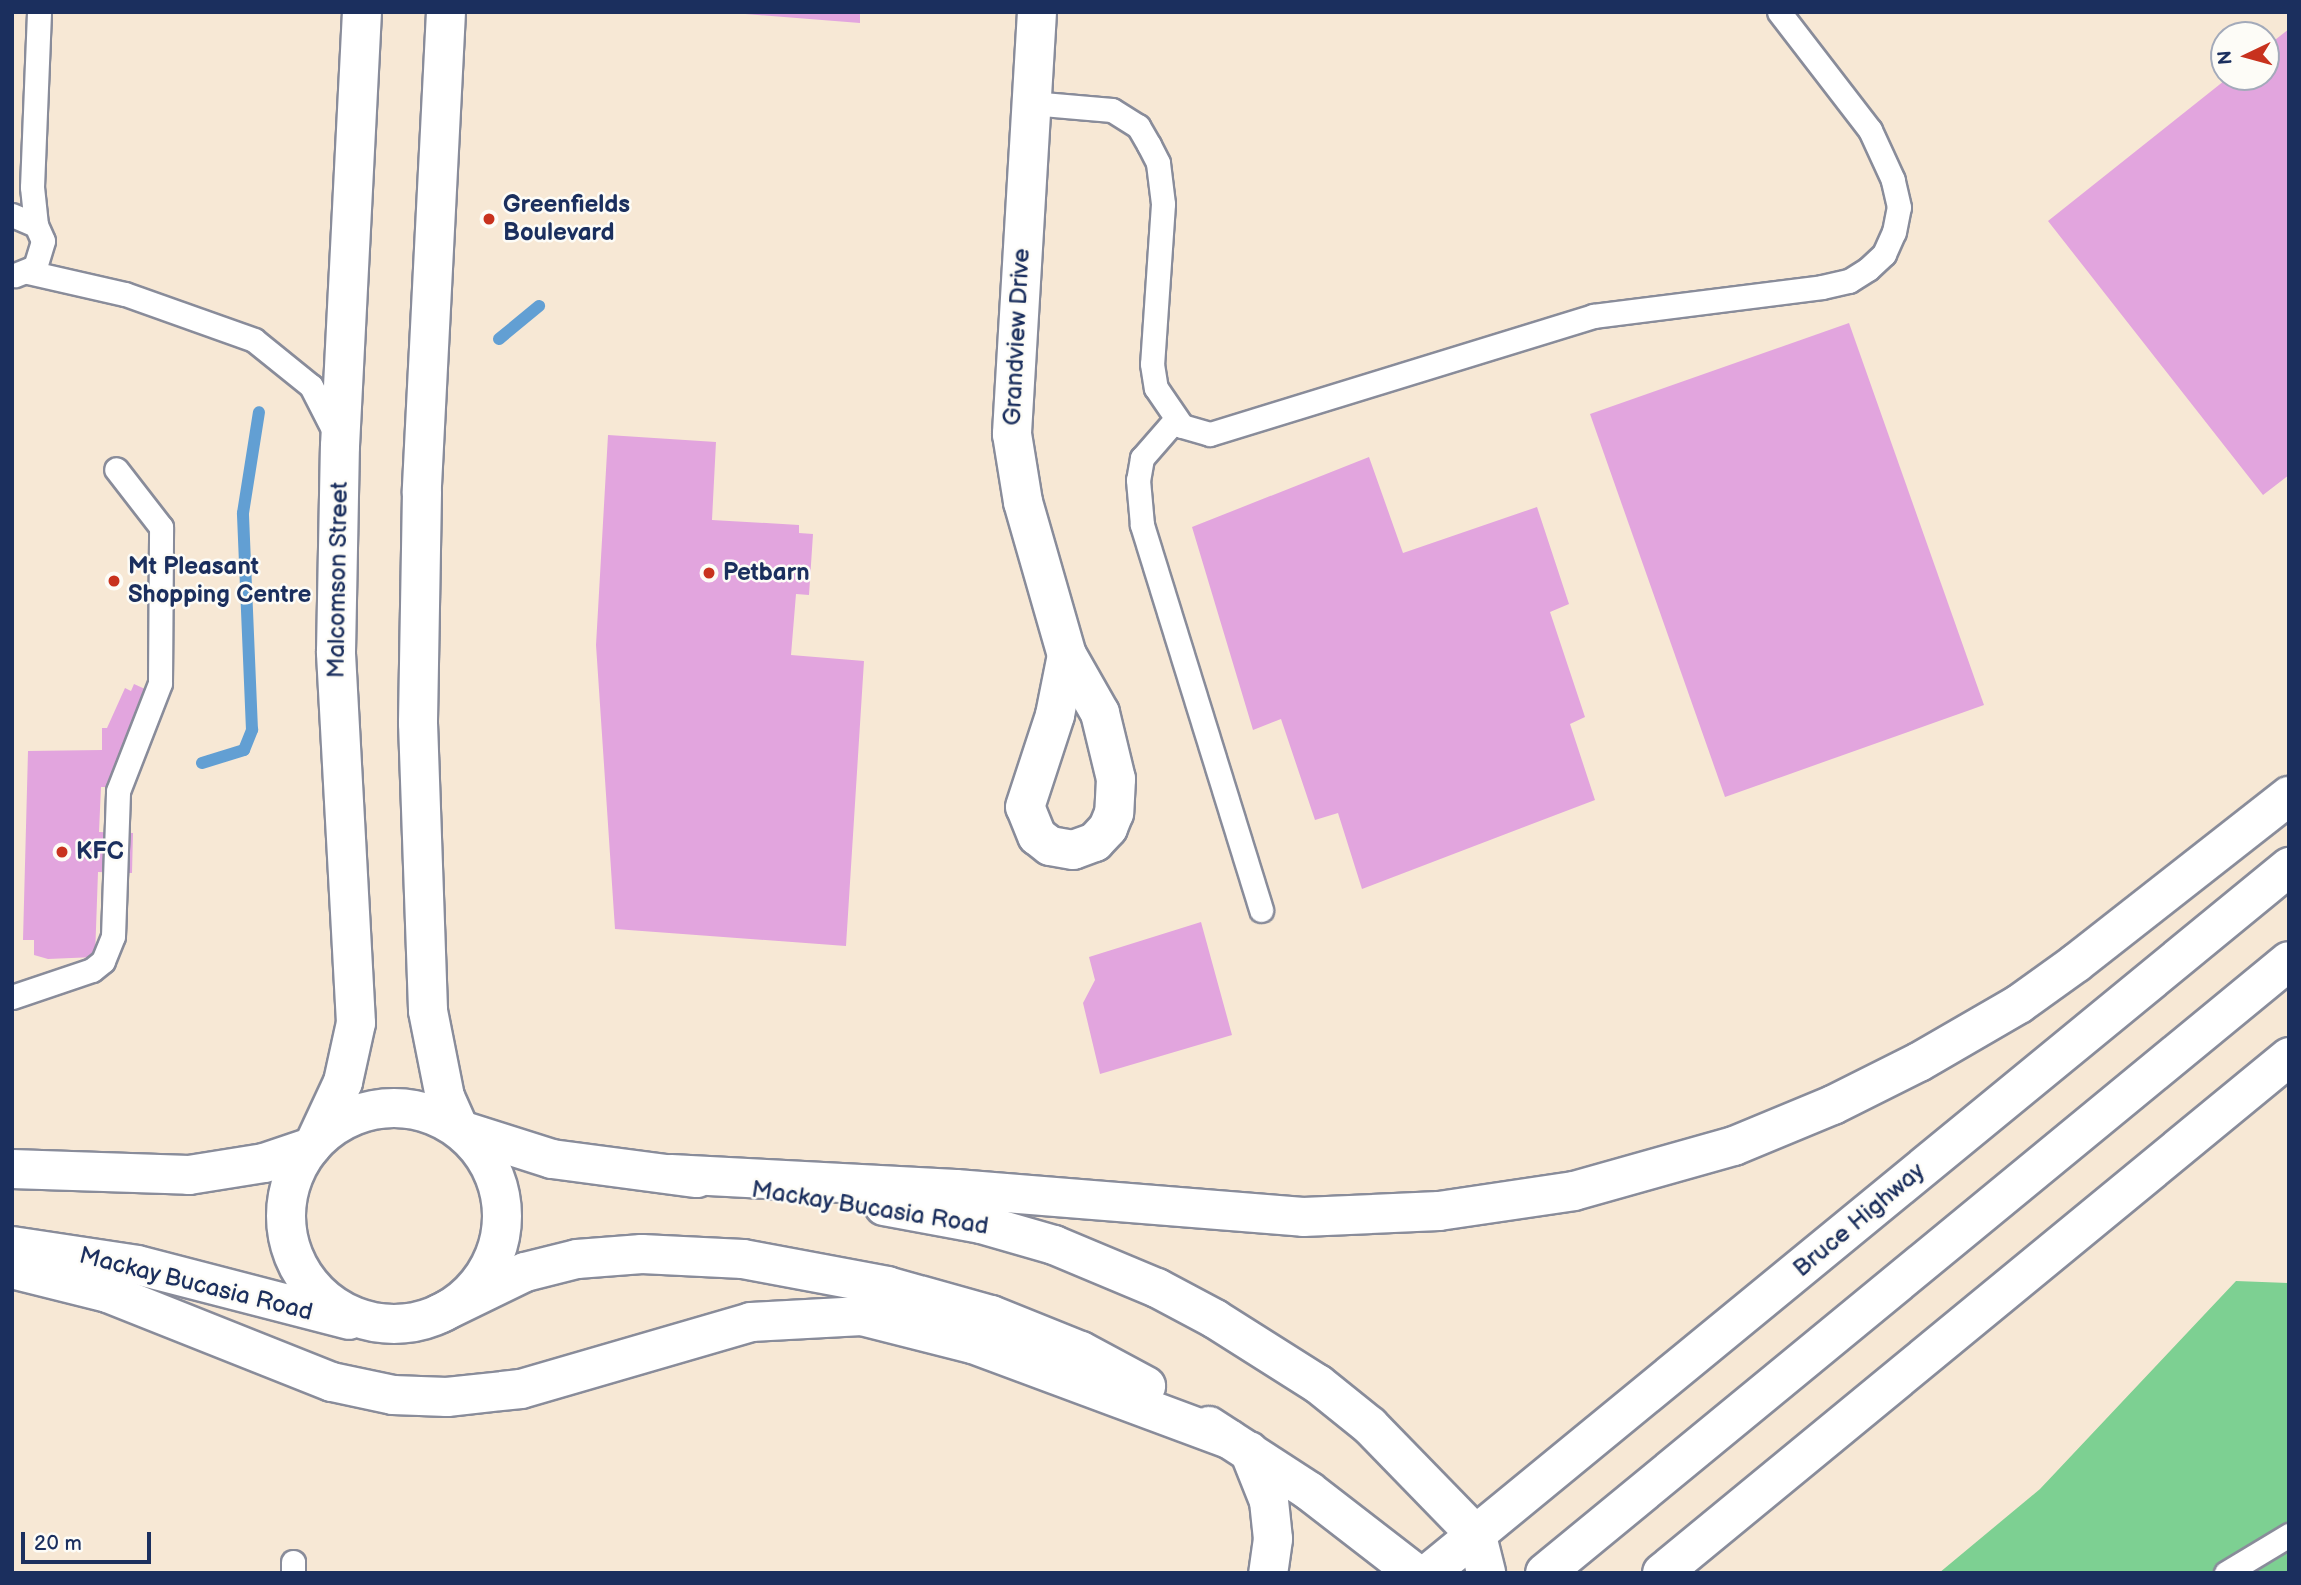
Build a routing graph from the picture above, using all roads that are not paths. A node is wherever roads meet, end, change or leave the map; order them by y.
1 (39, 12) edge
2 (362, 12) edge
3 (446, 12) edge
4 (1037, 12) edge
5 (1779, 12) edge
6 (1031, 103) junction
7 (12, 215) edge
8 (36, 225) junction
9 (20, 274) edge
10 (1176, 419) junction
11 (340, 446) junction
12 (116, 469) dead end
13 (1067, 654) dead end
14 (2289, 796) edge
15 (2289, 867) edge
16 (1261, 910) dead end
17 (2289, 961) edge
18 (12, 997) edge
19 (2289, 1057) edge
20 (462, 1130) junction
21 (314, 1144) junction
22 (12, 1168) edge
23 (671, 1174) junction
24 (12, 1246) edge
25 (12, 1269) edge
26 (439, 1314) junction
27 (379, 1323) junction
28 (1239, 1445) junction
29 (2289, 1535) edge
30 (1477, 1536) junction
31 (1268, 1573) edge
32 (1415, 1573) edge
33 (1429, 1573) edge
34 (1486, 1573) edge
35 (1545, 1573) edge
36 (1662, 1573) edge
37 (2226, 1573) edge

1 - 8 lane
2 - 11 main road, Malcomson Street
3 - 20 main road
4 - 6 main road, Grandview Drive
5 - 10 lane
6 - 10 lane
6 - 13 main road, Grandview Drive
7 - 8 lane
8 - 9 lane
9 - 11 lane
10 - 16 lane
11 - 21 main road, Malcomson Street
12 - 18 lane
14 - 23 main road
15 - 30 main road, Bruce Highway
17 - 35 main road
19 - 36 main road
20 - 21 main road
20 - 23 main road, Mackay Bucasia Road
20 - 26 main road
21 - 22 main road
21 - 27 main road
23 - 30 main road, Mackay Bucasia Road
24 - 27 main road, Mackay Bucasia Road
25 - 28 main road
26 - 27 main road
26 - 28 main road
28 - 31 main road
28 - 32 main road
29 - 37 lane
30 - 33 main road, Bruce Highway
30 - 34 main road

